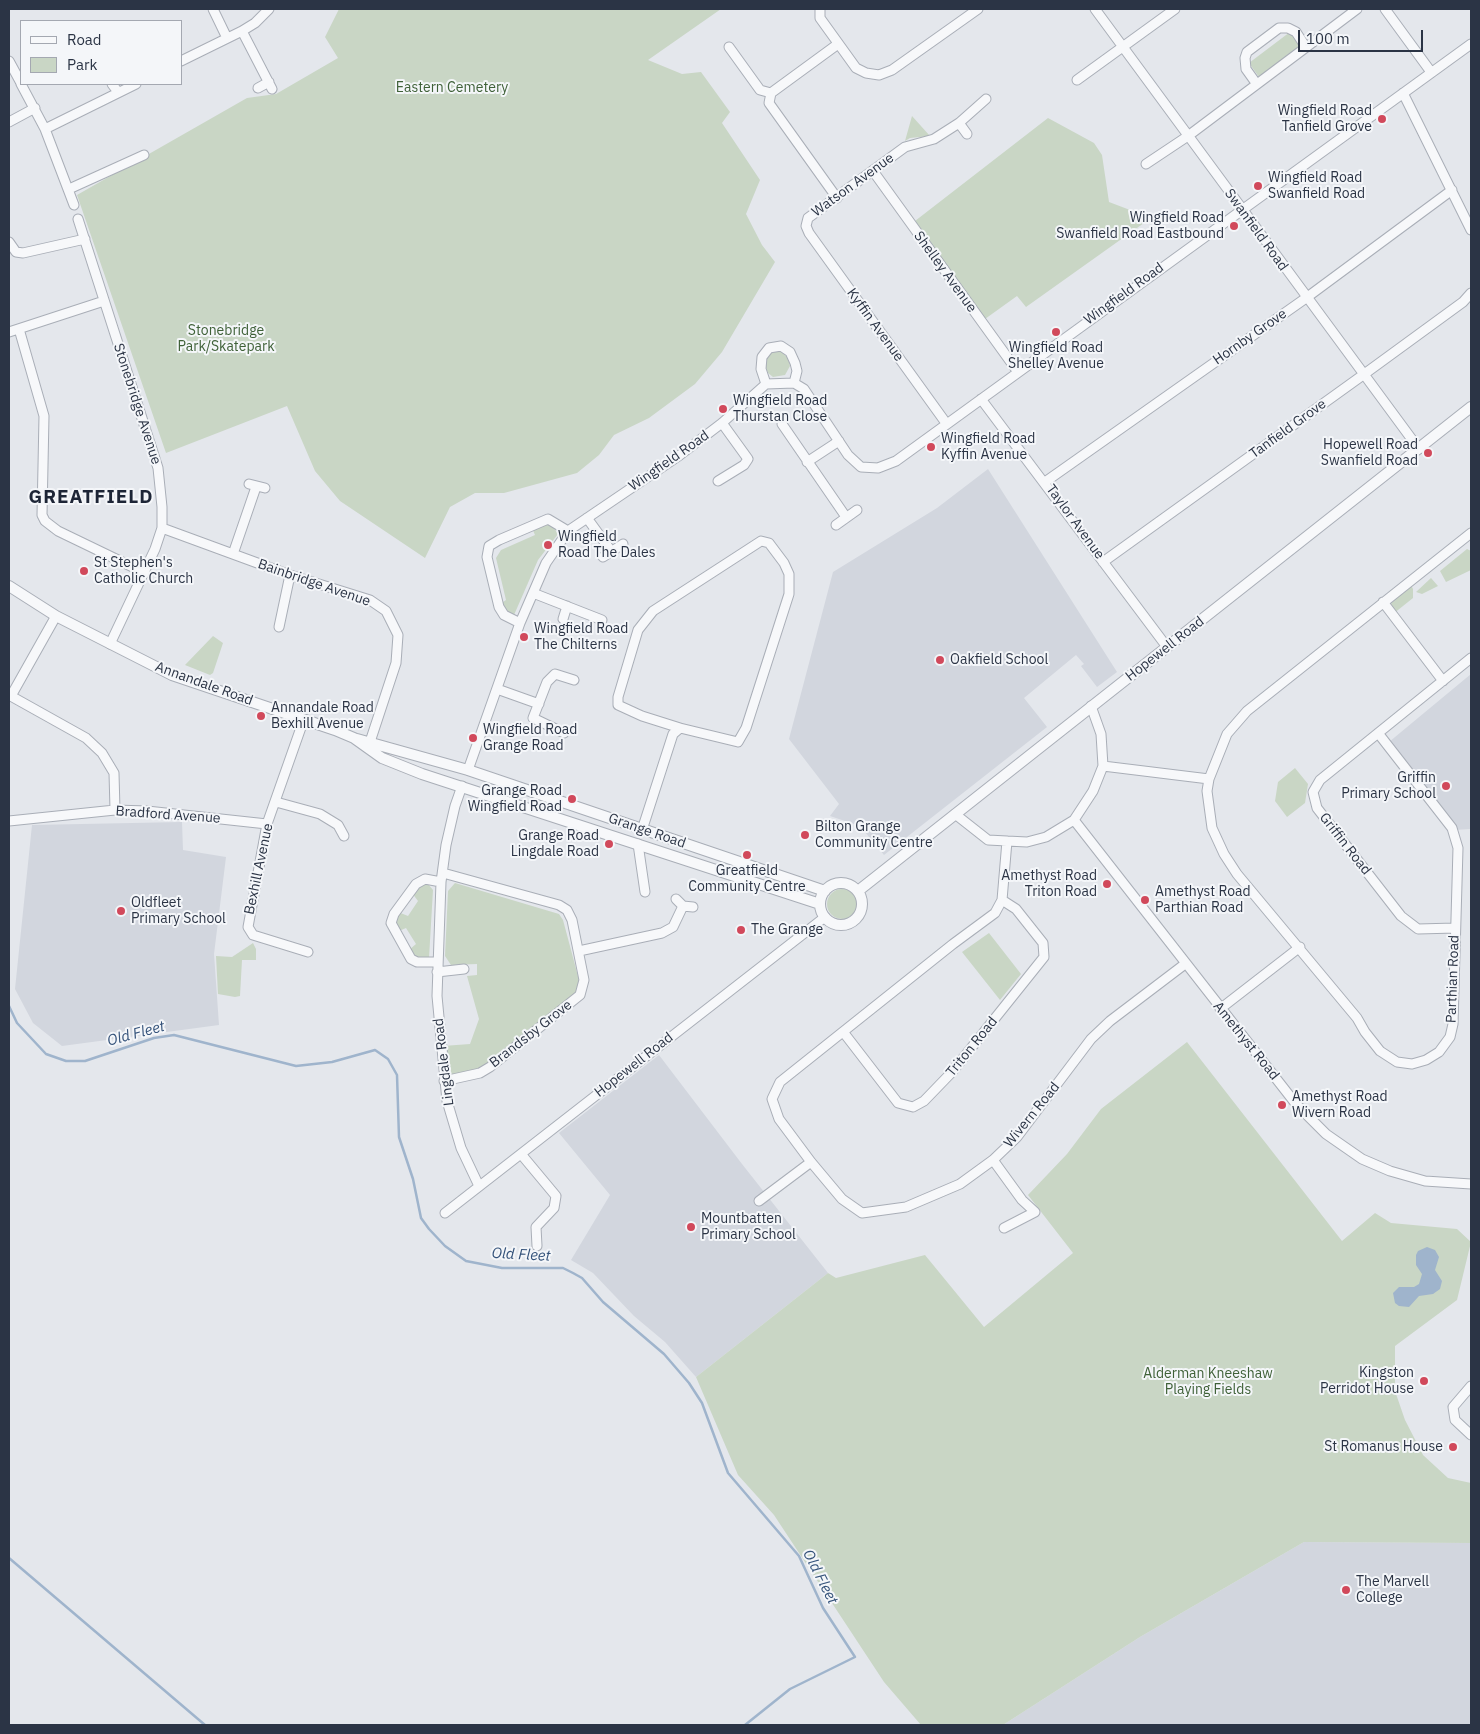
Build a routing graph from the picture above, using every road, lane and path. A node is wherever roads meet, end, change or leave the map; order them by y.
1 (213, 9) edge
2 (269, 9) edge
3 (820, 9) edge
4 (978, 9) edge
5 (1095, 9) edge
6 (1175, 9) edge
7 (1357, 9) edge
8 (1386, 9) edge
9 (242, 31) junction
10 (227, 38) junction
11 (838, 44) junction
12 (1471, 44) edge
13 (1305, 46) junction
14 (729, 47) dead end
15 (1123, 47) junction
16 (182, 60) edge
17 (9, 61) edge
18 (1431, 72) junction
19 (1077, 80) dead end
20 (20, 82) edge
21 (1256, 82) junction
22 (22, 85) edge
23 (113, 85) edge
24 (134, 85) edge
25 (258, 88) dead end
26 (118, 92) junction
27 (771, 93) junction
28 (1403, 93) junction
29 (986, 99) dead end
30 (35, 108) junction
31 (9, 122) edge
32 (959, 123) junction
33 (45, 129) junction
34 (968, 134) dead end
35 (1188, 136) junction
36 (144, 155) dead end
37 (1146, 164) dead end
38 (873, 171) junction
39 (69, 189) junction
40 (1452, 190) junction
41 (837, 198) junction
42 (74, 205) dead end
43 (1241, 210) junction
44 (78, 219) dead end
45 (806, 226) joint
46 (1471, 230) edge
47 (85, 239) junction
48 (9, 242) edge
49 (1471, 293) edge
50 (1306, 298) junction
51 (104, 301) junction
52 (19, 329) junction
53 (9, 332) edge
54 (1018, 372) junction
55 (1363, 375) junction
56 (794, 383) junction
57 (766, 384) junction
58 (981, 399) junction
59 (1471, 407) edge
60 (946, 423) junction
61 (722, 424) junction
62 (782, 424) dead end
63 (838, 442) junction
64 (1419, 449) junction
65 (807, 462) junction
66 (718, 481) dead end
67 (1045, 482) junction
68 (257, 487) dead end
69 (857, 510) dead end
70 (846, 517) junction
71 (586, 518) junction
72 (836, 525) dead end
73 (162, 528) junction
74 (568, 531) junction
75 (1471, 533) edge
76 (623, 544) dead end
77 (612, 551) junction
78 (233, 554) junction
79 (603, 557) dead end
80 (1103, 562) junction
81 (145, 573) junction
82 (290, 575) junction
83 (9, 586) edge
84 (533, 593) junction
85 (1382, 602) junction
86 (567, 606) junction
87 (56, 616) junction
88 (563, 620) dead end
89 (602, 620) dead end
90 (520, 623) junction
91 (279, 627) dead end
92 (110, 644) junction
93 (1167, 646) junction
94 (1471, 658) edge
95 (574, 680) dead end
96 (1443, 681) junction
97 (496, 689) junction
98 (10, 696) edge
99 (539, 704) junction
100 (1091, 706) junction
101 (304, 719) junction
102 (680, 728) junction
103 (564, 733) dead end
104 (1378, 733) junction
105 (369, 745) junction
106 (1103, 766) junction
107 (468, 770) junction
108 (1208, 779) junction
109 (462, 786) junction
110 (276, 802) junction
111 (114, 810) junction
112 (955, 814) junction
113 (9, 820) edge
114 (1074, 820) junction
115 (268, 824) junction
116 (642, 830) junction
117 (344, 836) dead end
118 (1007, 841) junction
119 (638, 844) junction
120 (442, 877) junction
121 (825, 891) junction
122 (858, 891) junction
123 (646, 892) dead end
124 (676, 899) dead end
125 (1002, 900) junction
126 (820, 904) junction
127 (683, 906) junction
128 (693, 907) dead end
129 (825, 918) junction
130 (1455, 928) junction
131 (1300, 947) junction
132 (579, 951) junction
133 (308, 952) dead end
134 (436, 962) junction
135 (1185, 964) junction
136 (464, 969) dead end
137 (437, 972) junction
138 (1220, 1008) junction
139 (844, 1033) junction
140 (444, 1081) junction
141 (521, 1154) junction
142 (993, 1160) junction
143 (811, 1162) junction
144 (1471, 1184) edge
145 (479, 1186) junction
146 (759, 1201) dead end
147 (445, 1213) dead end
148 (1004, 1228) dead end
149 (536, 1246) dead end
150 (1471, 1386) edge
151 (1471, 1435) edge

1 - 10 street
2 - 9 street
3 - 11 street
4 - 11 street
5 - 15 street, Swanfield Road
6 - 15 street
7 - 13 street
8 - 18 street
9 - 10 street
9 - 25 street
10 - 16 street
11 - 27 street
12 - 18 street, Wingfield Road
13 - 21 street
13 - 21 street
14 - 27 street
15 - 19 street
15 - 35 street, Swanfield Road
17 - 20 street
18 - 28 street, Wingfield Road
21 - 35 street
22 - 30 street
23 - 26 street
24 - 26 street
26 - 33 street
27 - 41 street
28 - 40 street
28 - 43 street, Wingfield Road
29 - 32 street
30 - 31 street
30 - 33 street
32 - 34 street
32 - 38 street, Watson Avenue
33 - 39 street
35 - 37 street
35 - 43 street, Swanfield Road
36 - 39 street
38 - 41 street, Watson Avenue
38 - 54 street, Shelley Avenue
39 - 42 street
40 - 46 street
40 - 50 street, Hornby Grove
41 - 45 street, Watson Avenue
43 - 50 street, Swanfield Road
43 - 54 street, Wingfield Road
44 - 47 street, Stonebridge Avenue
45 - 60 street, Kyffin Avenue
47 - 48 street
47 - 51 street, Stonebridge Avenue
49 - 55 street, Tanfield Grove
50 - 55 street, Swanfield Road
50 - 67 street, Hornby Grove
51 - 52 street
51 - 73 street, Stonebridge Avenue
52 - 53 street
52 - 81 street
54 - 58 street, Wingfield Road
55 - 64 street, Swanfield Road
55 - 80 street, Tanfield Grove
56 - 57 street
56 - 57 street
56 - 63 street, Wingfield Road
57 - 61 street, Wingfield Road
58 - 60 street, Wingfield Road
58 - 67 street, Taylor Avenue
59 - 64 street, Hopewell Road
60 - 63 street, Wingfield Road
61 - 66 street
61 - 71 street, Wingfield Road
62 - 65 street
63 - 65 street
64 - 93 street, Hopewell Road
65 - 70 street
67 - 80 street, Taylor Avenue
68 - 78 street
69 - 70 street
70 - 72 street
71 - 74 street, Wingfield Road
71 - 77 street
73 - 78 street, Bainbridge Avenue
73 - 81 street, Stonebridge Avenue
74 - 84 street, Wingfield Road
74 - 90 street
75 - 85 street, Parthian Road
76 - 77 street
77 - 79 street
78 - 82 street, Bainbridge Avenue
80 - 93 street, Taylor Avenue
81 - 92 street, Stonebridge Avenue
82 - 91 street
82 - 105 street, Bainbridge Avenue
83 - 87 street, Annandale Road
84 - 86 street
84 - 90 street, Wingfield Road
85 - 96 street
85 - 108 street, Parthian Road
86 - 88 street
86 - 89 street
87 - 92 street, Annandale Road
87 - 98 street
90 - 97 street, Wingfield Road
92 - 101 street, Annandale Road
93 - 100 street, Hopewell Road
94 - 96 street, Griffin Road
95 - 99 street
96 - 104 street, Griffin Road
97 - 99 street
97 - 107 street, Wingfield Road
98 - 111 street
99 - 103 street
100 - 106 street
100 - 112 street, Hopewell Road
101 - 105 street, Annandale Road
101 - 110 street, Bexhill Avenue
102 - 102 street
102 - 116 street
104 - 130 street, Parthian Road
104 - 130 street, Griffin Road
105 - 107 street, Annandale Road
105 - 109 street, Annandale Road
106 - 108 street
106 - 114 street
107 - 116 street, Grange Road
108 - 131 street, Parthian Road
109 - 119 street, Grange Road
109 - 120 street, Lingdale Road
110 - 115 street, Bexhill Avenue
110 - 117 street
111 - 113 street, Bradford Avenue
111 - 115 street, Bradford Avenue
112 - 118 street
112 - 122 street, Hopewell Road
114 - 118 street
114 - 135 street, Amethyst Road
115 - 133 street, Bexhill Avenue
116 - 119 street
116 - 121 street, Grange Road
118 - 125 street
119 - 123 street, Grange Road
119 - 126 street, Grange Road
120 - 132 street, Brandsby Grove
120 - 134 street, Lingdale Road
120 - 134 street
121 - 122 street
121 - 126 street
122 - 129 street
124 - 127 street
125 - 139 street, Wivern Road
125 - 139 street, Triton Road
126 - 129 street
127 - 128 street
127 - 132 street
129 - 141 street, Hopewell Road
130 - 131 street, Parthian Road
131 - 138 street
132 - 140 street, Brandsby Grove
134 - 137 street, Lingdale Road
135 - 138 street, Amethyst Road
135 - 142 street, Wivern Road
136 - 137 street
137 - 140 street, Lingdale Road
138 - 144 street, Amethyst Road
139 - 143 street, Wivern Road
140 - 145 street, Lingdale Road
141 - 145 street, Hopewell Road
141 - 149 street
142 - 143 street, Wivern Road
142 - 148 street
143 - 146 street
145 - 147 street, Hopewell Road
150 - 151 street

